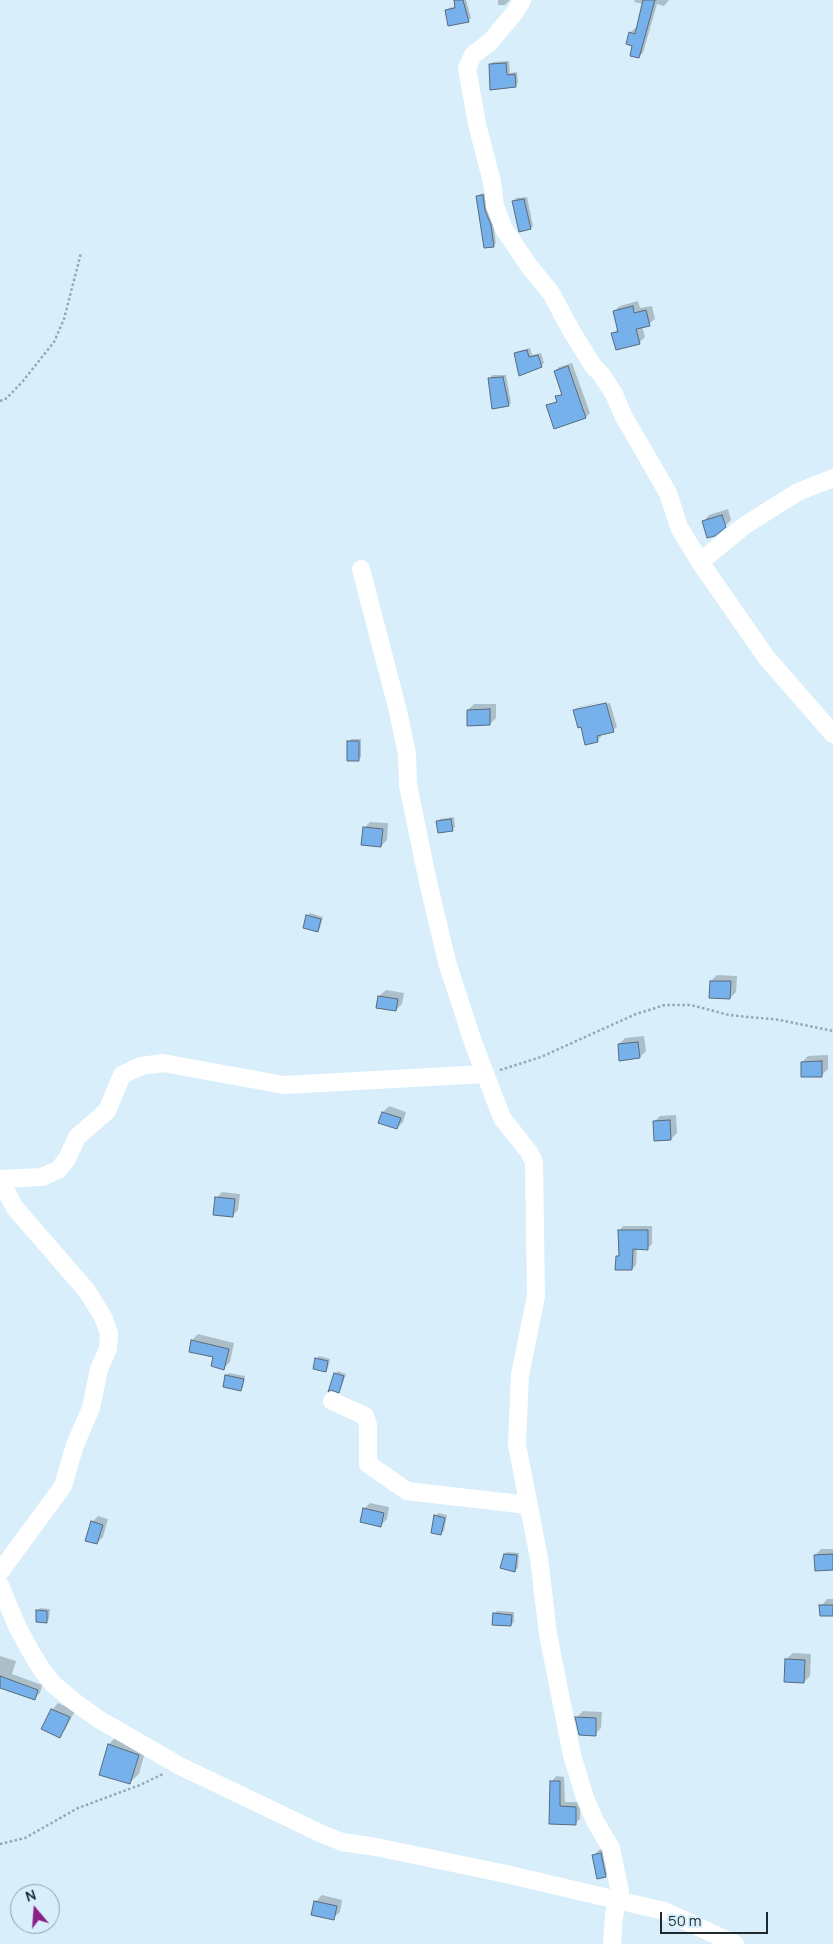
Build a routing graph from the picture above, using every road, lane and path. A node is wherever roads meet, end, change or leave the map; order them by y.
1 (522, 0) edge
2 (81, 253) dead end
3 (0, 401) edge
4 (833, 478) edge
5 (700, 562) junction
6 (361, 569) dead end
7 (833, 734) edge
8 (833, 1031) edge
9 (485, 1074) junction
10 (0, 1179) edge
11 (332, 1401) dead end
12 (528, 1505) junction
13 (0, 1572) edge
14 (0, 1585) edge
15 (180, 1766) junction
16 (0, 1844) edge
17 (618, 1901) junction
18 (612, 1944) edge
19 (735, 1944) edge

1 - 5 street
2 - 3 path
4 - 5 street
5 - 7 street
6 - 9 street
8 - 9 path
9 - 10 street
9 - 12 street
10 - 13 street
11 - 12 street
12 - 17 street
14 - 15 street
15 - 16 path
15 - 17 street
17 - 18 street
17 - 19 street

